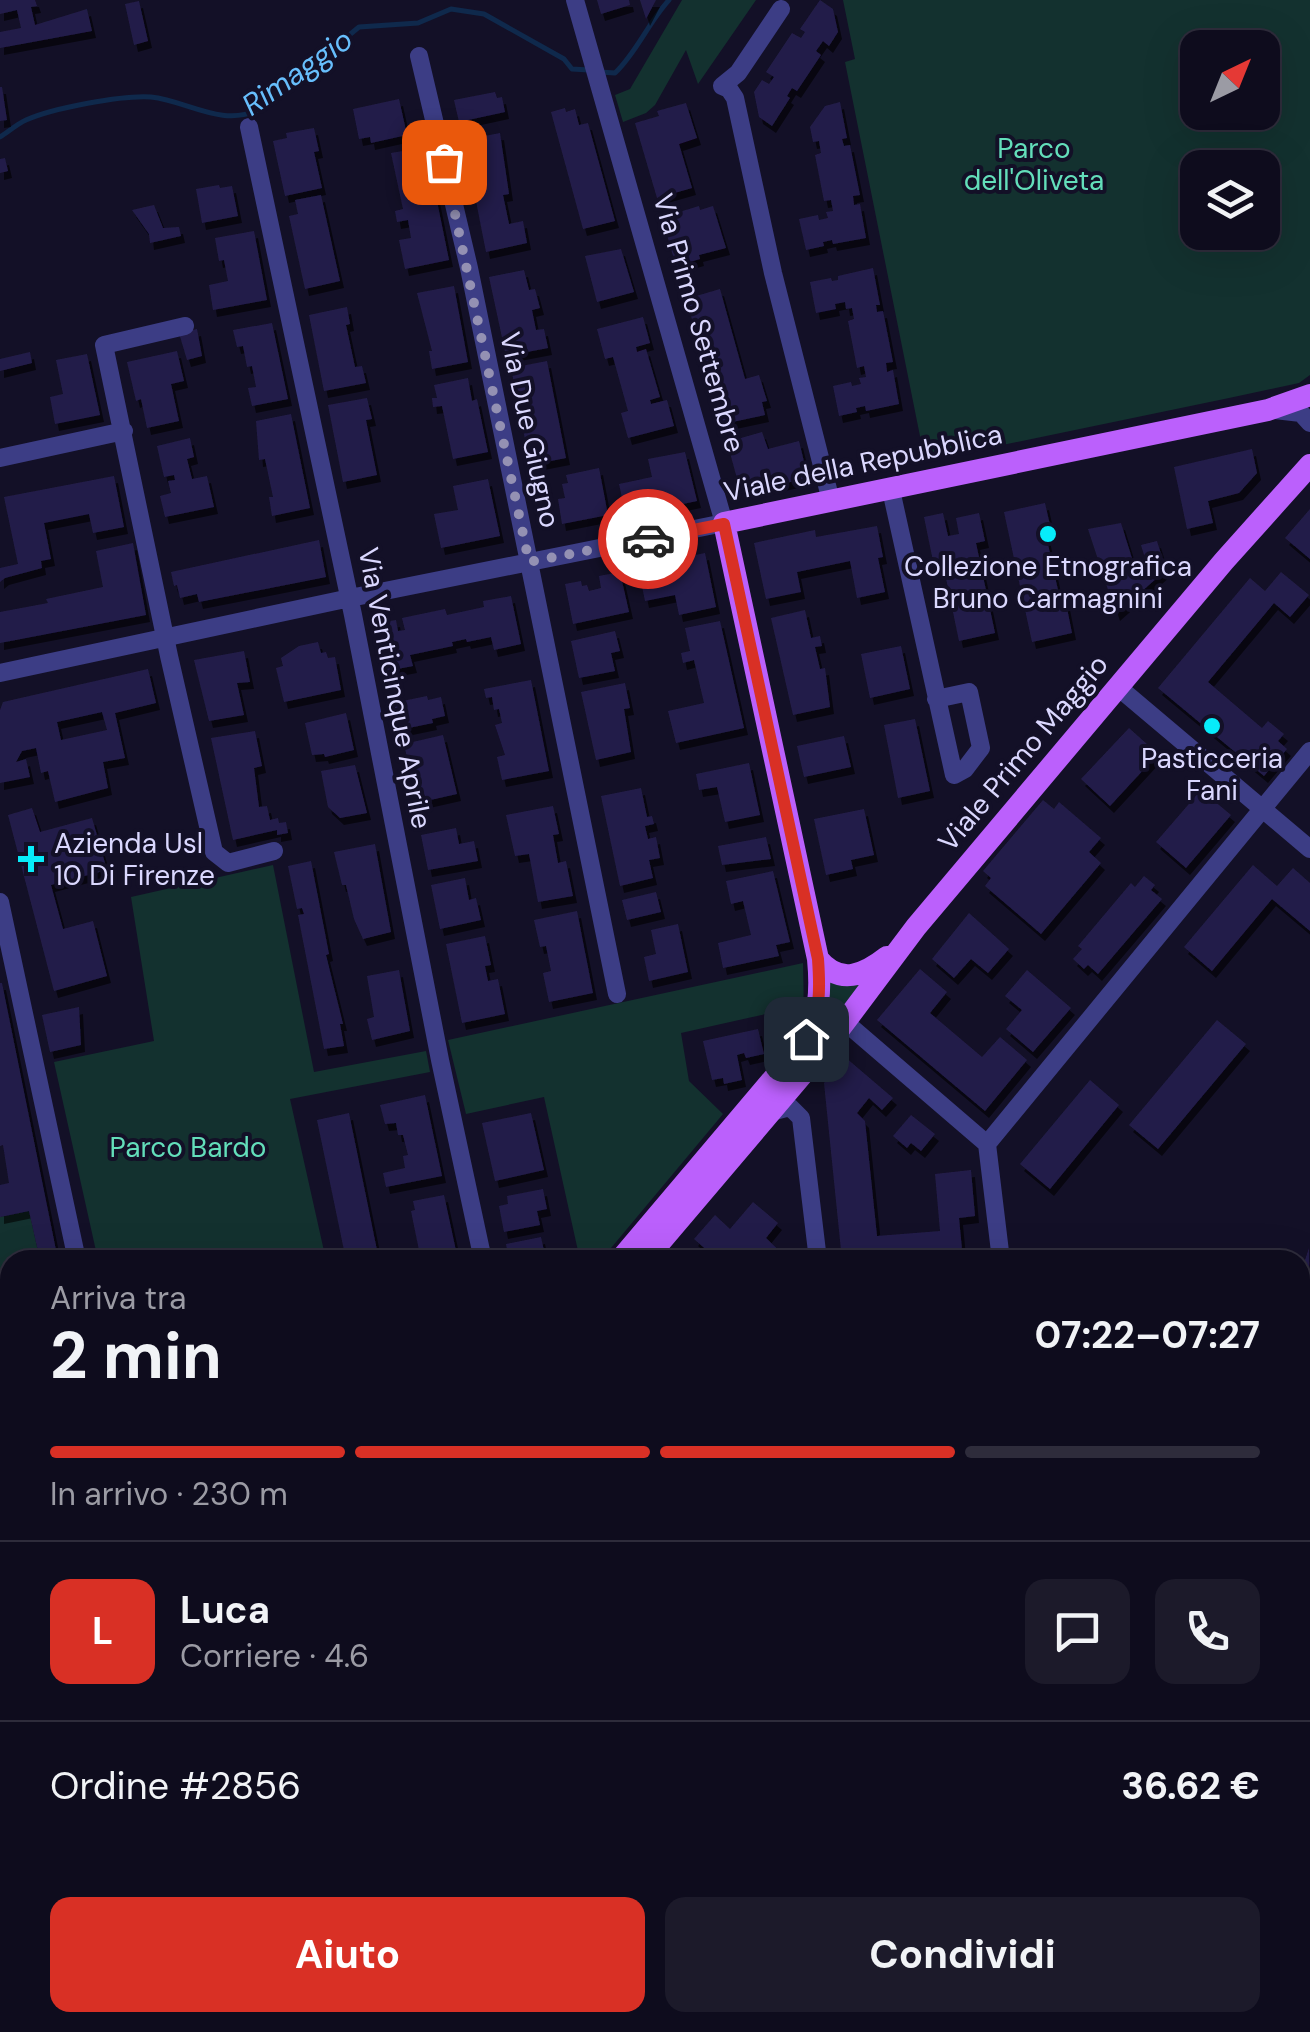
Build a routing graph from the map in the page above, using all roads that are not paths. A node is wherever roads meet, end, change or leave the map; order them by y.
1 (574, 0) edge
2 (781, 8) dead end
3 (420, 56) dead end
4 (250, 126) dead end
5 (185, 326) dead end
6 (1304, 397) edge
7 (1268, 410) junction
8 (1310, 423) edge
9 (124, 431) junction
10 (0, 458) edge
11 (1310, 465) edge
12 (891, 490) junction
13 (831, 501) junction
14 (724, 524) junction
15 (529, 562) junction
16 (350, 598) junction
17 (166, 639) junction
18 (0, 674) edge
19 (1118, 686) junction
20 (936, 699) dead end
21 (1310, 752) edge
22 (1262, 809) junction
23 (1310, 849) edge
24 (274, 851) dead end
25 (0, 902) edge
26 (902, 946) junction
27 (818, 959) junction
28 (617, 994) dead end
29 (845, 1022) junction
30 (770, 1112) junction
31 (987, 1144) junction
32 (75, 1250) edge
33 (481, 1250) edge
34 (628, 1250) edge
35 (653, 1250) edge
36 (817, 1250) edge
37 (1000, 1250) edge

1 - 14 street, Via Primo Settembre
2 - 13 street
3 - 15 street, Via Due Giugno
4 - 16 street, Via Venticinque Aprile
5 - 9 street
6 - 7 main road, Viale della Repubblica
7 - 8 street, Viale della Repubblica
7 - 12 main road, Viale della Repubblica
9 - 10 street
9 - 17 street
11 - 19 main road, Viale Primo Maggio
12 - 13 main road, Viale della Repubblica
12 - 20 street
13 - 14 main road, Viale della Repubblica
14 - 15 street, Viale della Repubblica
14 - 27 main road, Via Primo Settembre
15 - 16 street, Viale della Repubblica
15 - 28 street, Via Due Giugno
16 - 17 street, Viale della Repubblica
16 - 33 street, Via Venticinque Aprile
17 - 18 street, Viale della Repubblica
17 - 24 street
19 - 22 street
19 - 26 main road, Viale Primo Maggio
21 - 22 street
22 - 23 street
22 - 31 street
25 - 32 street
26 - 27 main road, Viale Primo Maggio
26 - 29 main road, Viale Primo Maggio
27 - 34 main road, Via Primo Settembre
29 - 30 main road, Viale Primo Maggio
29 - 31 street
30 - 35 main road, Viale Primo Maggio
30 - 36 street
31 - 37 street

